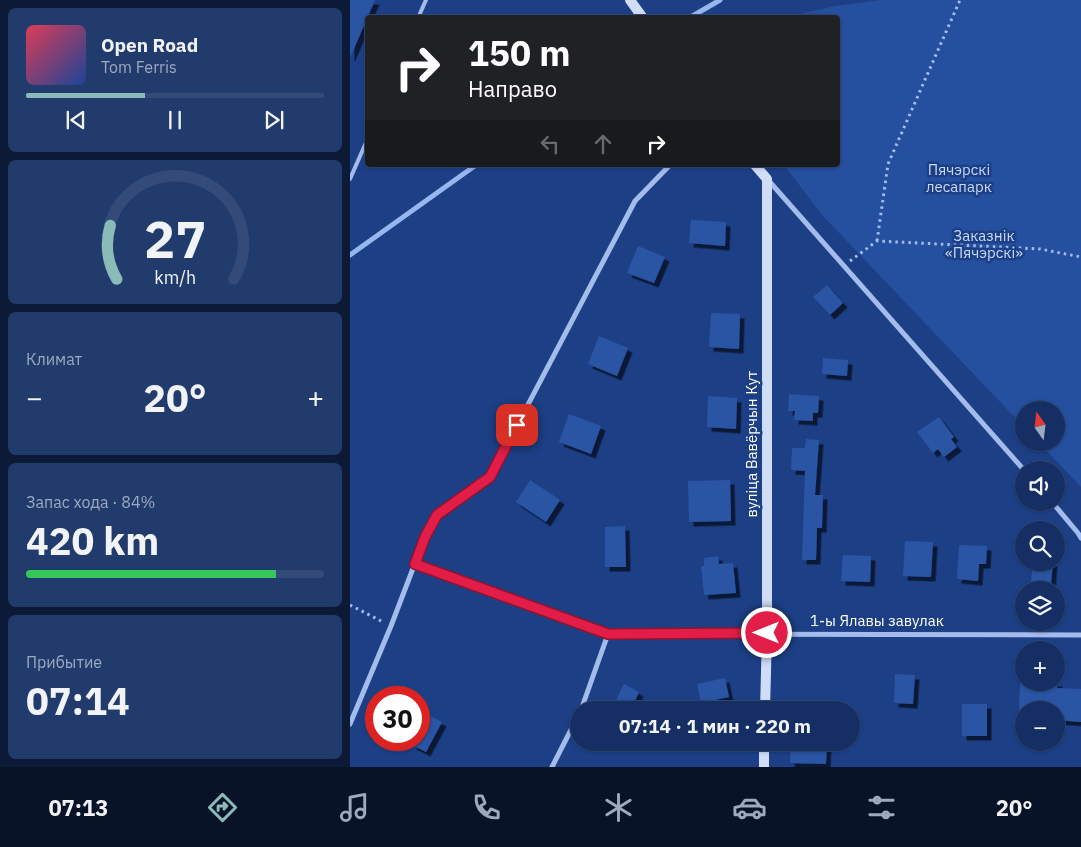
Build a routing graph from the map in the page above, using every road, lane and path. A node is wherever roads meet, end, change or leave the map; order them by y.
1 (426, 0) edge
2 (630, 0) edge
3 (960, 0) edge
4 (419, 15) edge
5 (641, 15) edge
6 (365, 145) edge
7 (668, 167) edge
8 (758, 167) edge
9 (350, 179) edge
10 (767, 179) junction
11 (877, 242) junction
12 (1081, 257) edge
13 (843, 265) junction
14 (1016, 461) edge
15 (1060, 511) edge
16 (1081, 538) edge
17 (415, 564) junction
18 (350, 605) edge
19 (391, 626) junction
20 (767, 633) junction
21 (608, 634) junction
22 (1081, 634) edge
23 (584, 701) edge
24 (765, 701) edge
25 (350, 724) edge
26 (570, 732) edge
27 (764, 751) edge
28 (552, 767) edge
29 (764, 767) edge

1 - 4 lane
2 - 5 street
3 - 11 path
6 - 9 lane
7 - 17 street
8 - 10 street
10 - 13 street
10 - 20 street, вуліца Вавёрчын Кут
11 - 12 path
11 - 13 path
13 - 14 street
15 - 16 street
17 - 19 street
17 - 21 street, 1-ы Ялавы завулак
18 - 19 path
19 - 25 street
20 - 21 street, 1-ы Ялавы завулак
20 - 22 street, 1-ы Ялавы завулак
20 - 24 street, вуліца Вавёрчын Кут
21 - 23 street
26 - 28 street
27 - 29 street

